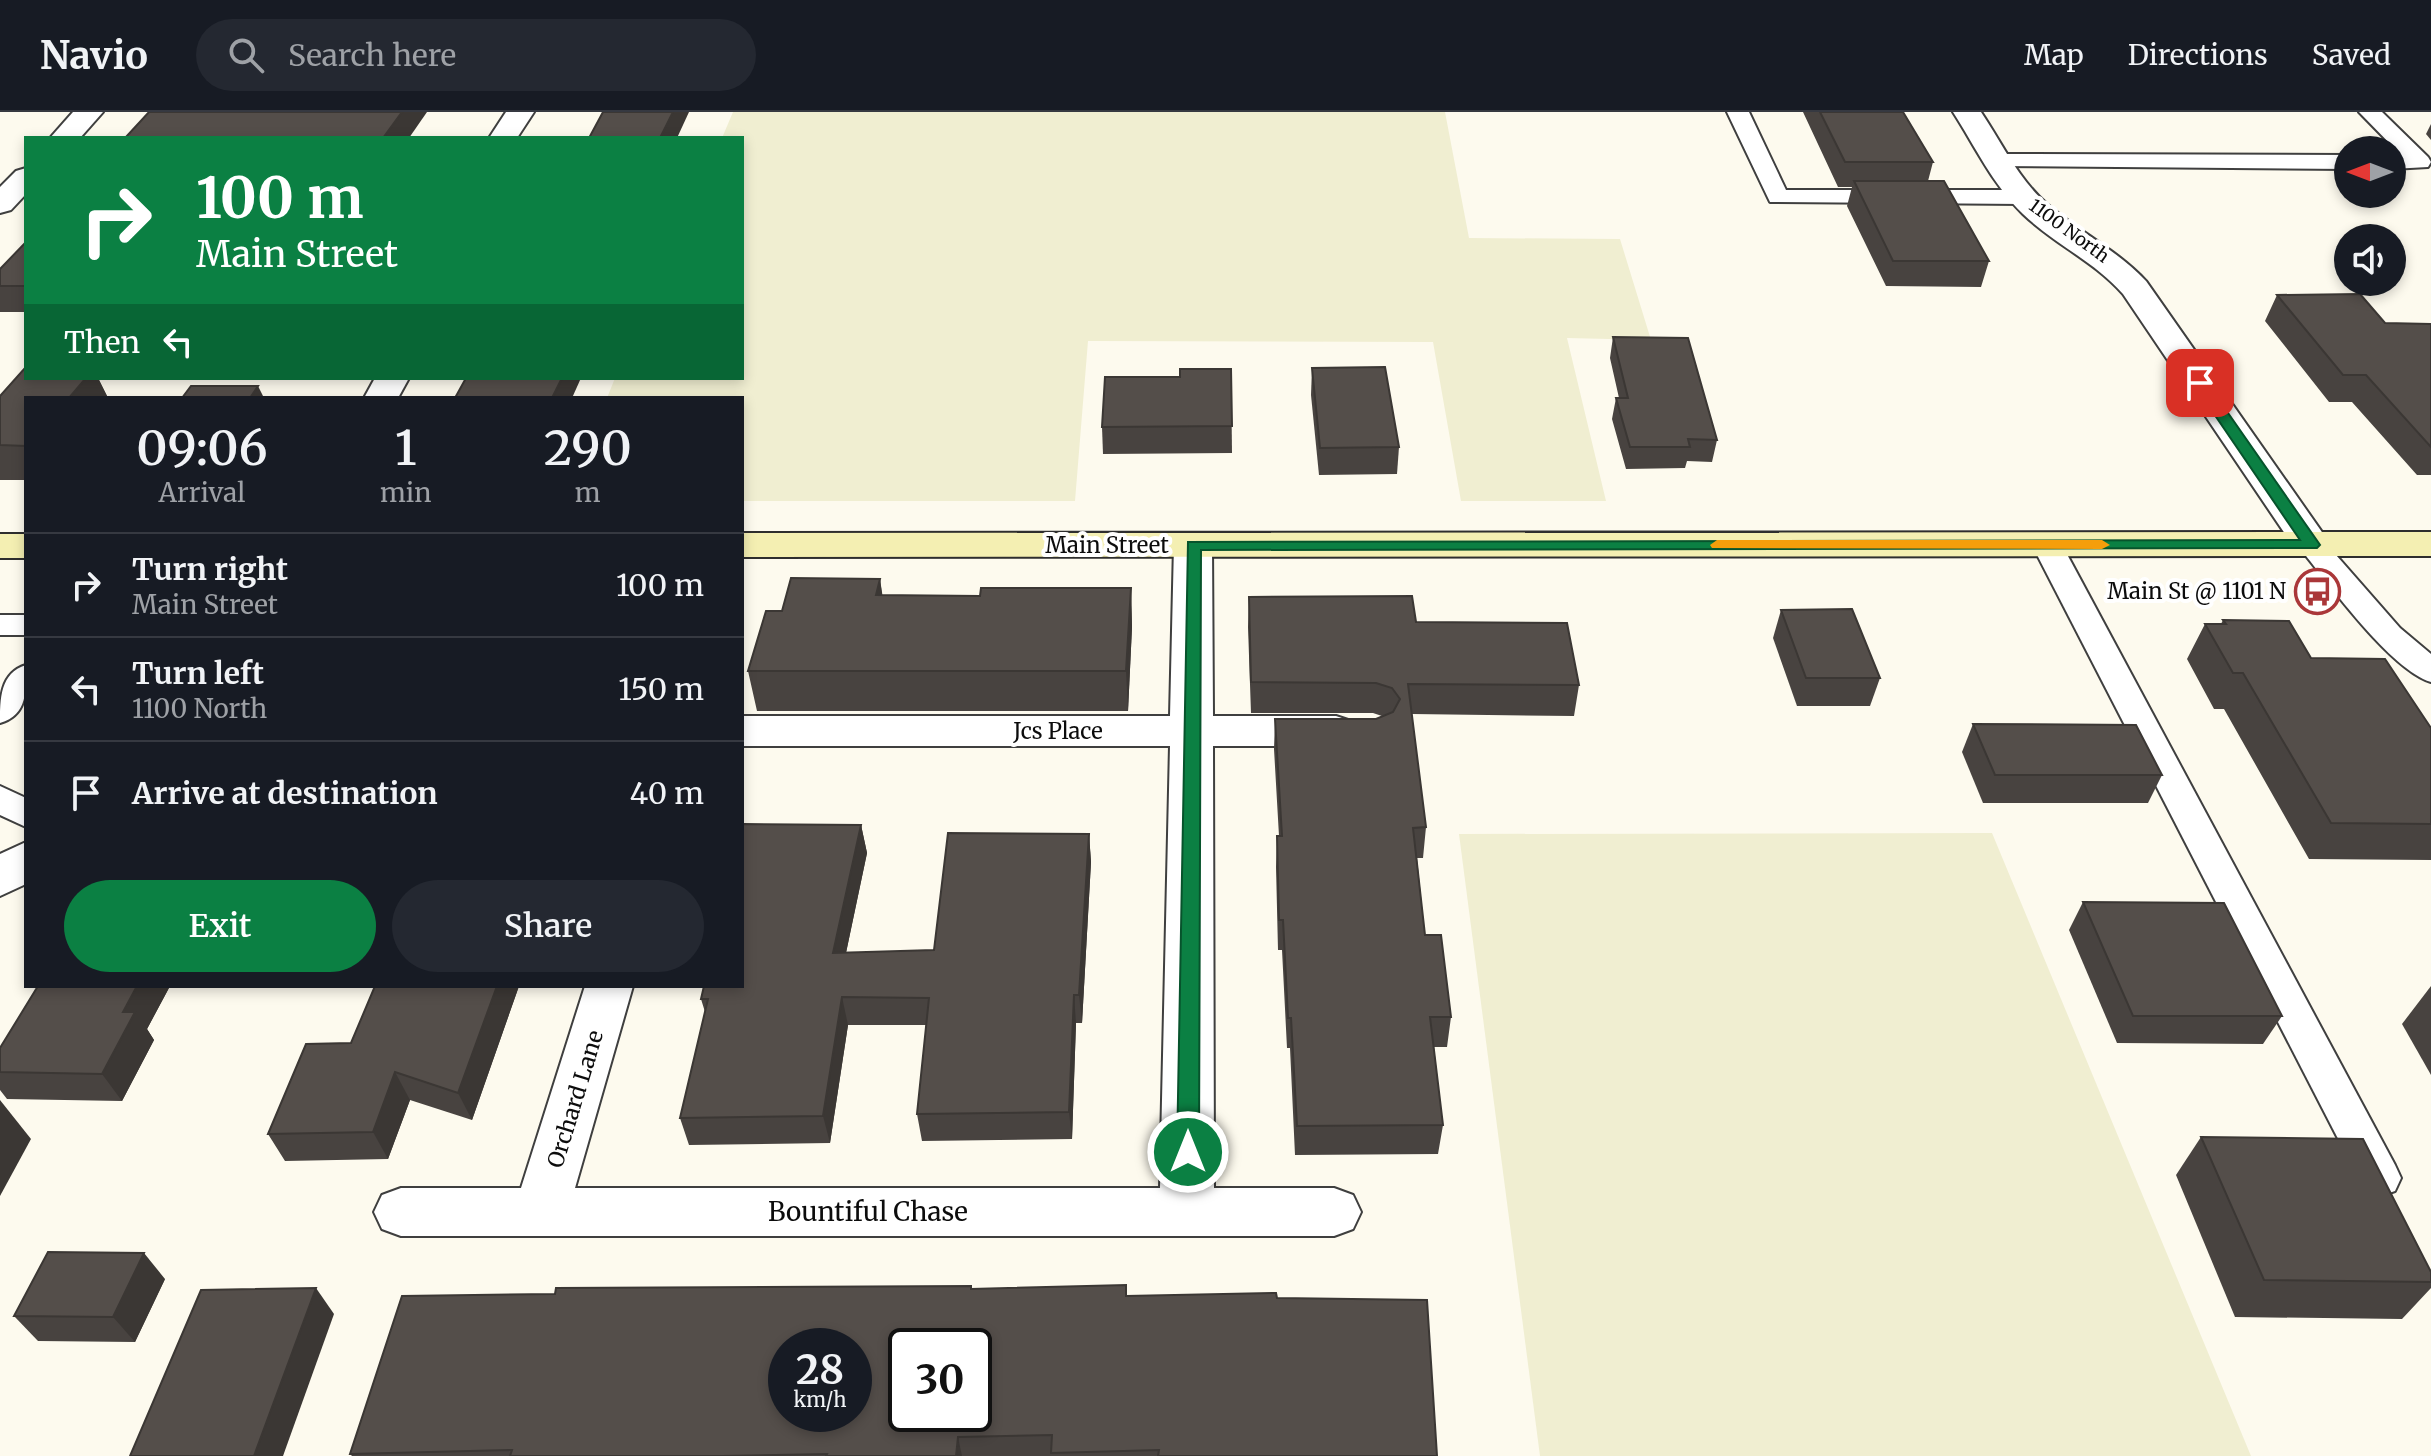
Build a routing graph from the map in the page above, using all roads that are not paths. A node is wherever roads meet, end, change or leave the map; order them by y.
1 (89, 112) edge
2 (520, 112) edge
3 (1738, 112) edge
4 (1967, 112) edge
5 (2370, 112) edge
6 (66, 136) edge
7 (504, 136) edge
8 (2394, 136) edge
9 (2406, 148) edge
10 (1999, 161) junction
11 (2334, 162) edge
12 (2406, 162) edge
13 (24, 179) edge
14 (2023, 197) junction
15 (0, 204) edge
16 (2431, 544) edge
17 (744, 545) edge
18 (1193, 545) junction
19 (2047, 545) junction
20 (2312, 545) junction
21 (0, 546) edge
22 (24, 546) edge
23 (0, 625) edge
24 (24, 625) edge
25 (2431, 671) edge
26 (24, 679) edge
27 (0, 712) edge
28 (744, 731) edge
29 (1191, 731) junction
30 (1373, 731) edge
31 (0, 798) edge
32 (24, 814) edge
33 (24, 861) edge
34 (0, 879) edge
35 (608, 988) edge
36 (2384, 1185) edge
37 (401, 1212) dead end
38 (541, 1212) junction
39 (1187, 1212) junction
40 (1334, 1212) dead end

1 - 6 street
2 - 7 street
3 - 14 lane
4 - 10 street, 1100 North
5 - 8 lane
9 - 12 lane
10 - 11 lane
10 - 14 street, 1100 North
13 - 15 street
14 - 20 street, 1100 North
16 - 20 main road, Main Street
17 - 18 main road, Main Street
18 - 19 main road, Main Street
18 - 29 street
19 - 20 main road, Main Street
19 - 36 lane
20 - 25 lane
21 - 22 main road
23 - 24 lane
26 - 27 lane
28 - 29 street, Jcs Place
29 - 30 street, Jcs Place
29 - 39 street
31 - 32 lane
33 - 34 street
35 - 38 street, Orchard Lane
37 - 38 street, Bountiful Chase
38 - 39 street, Bountiful Chase
39 - 40 street, Bountiful Chase

